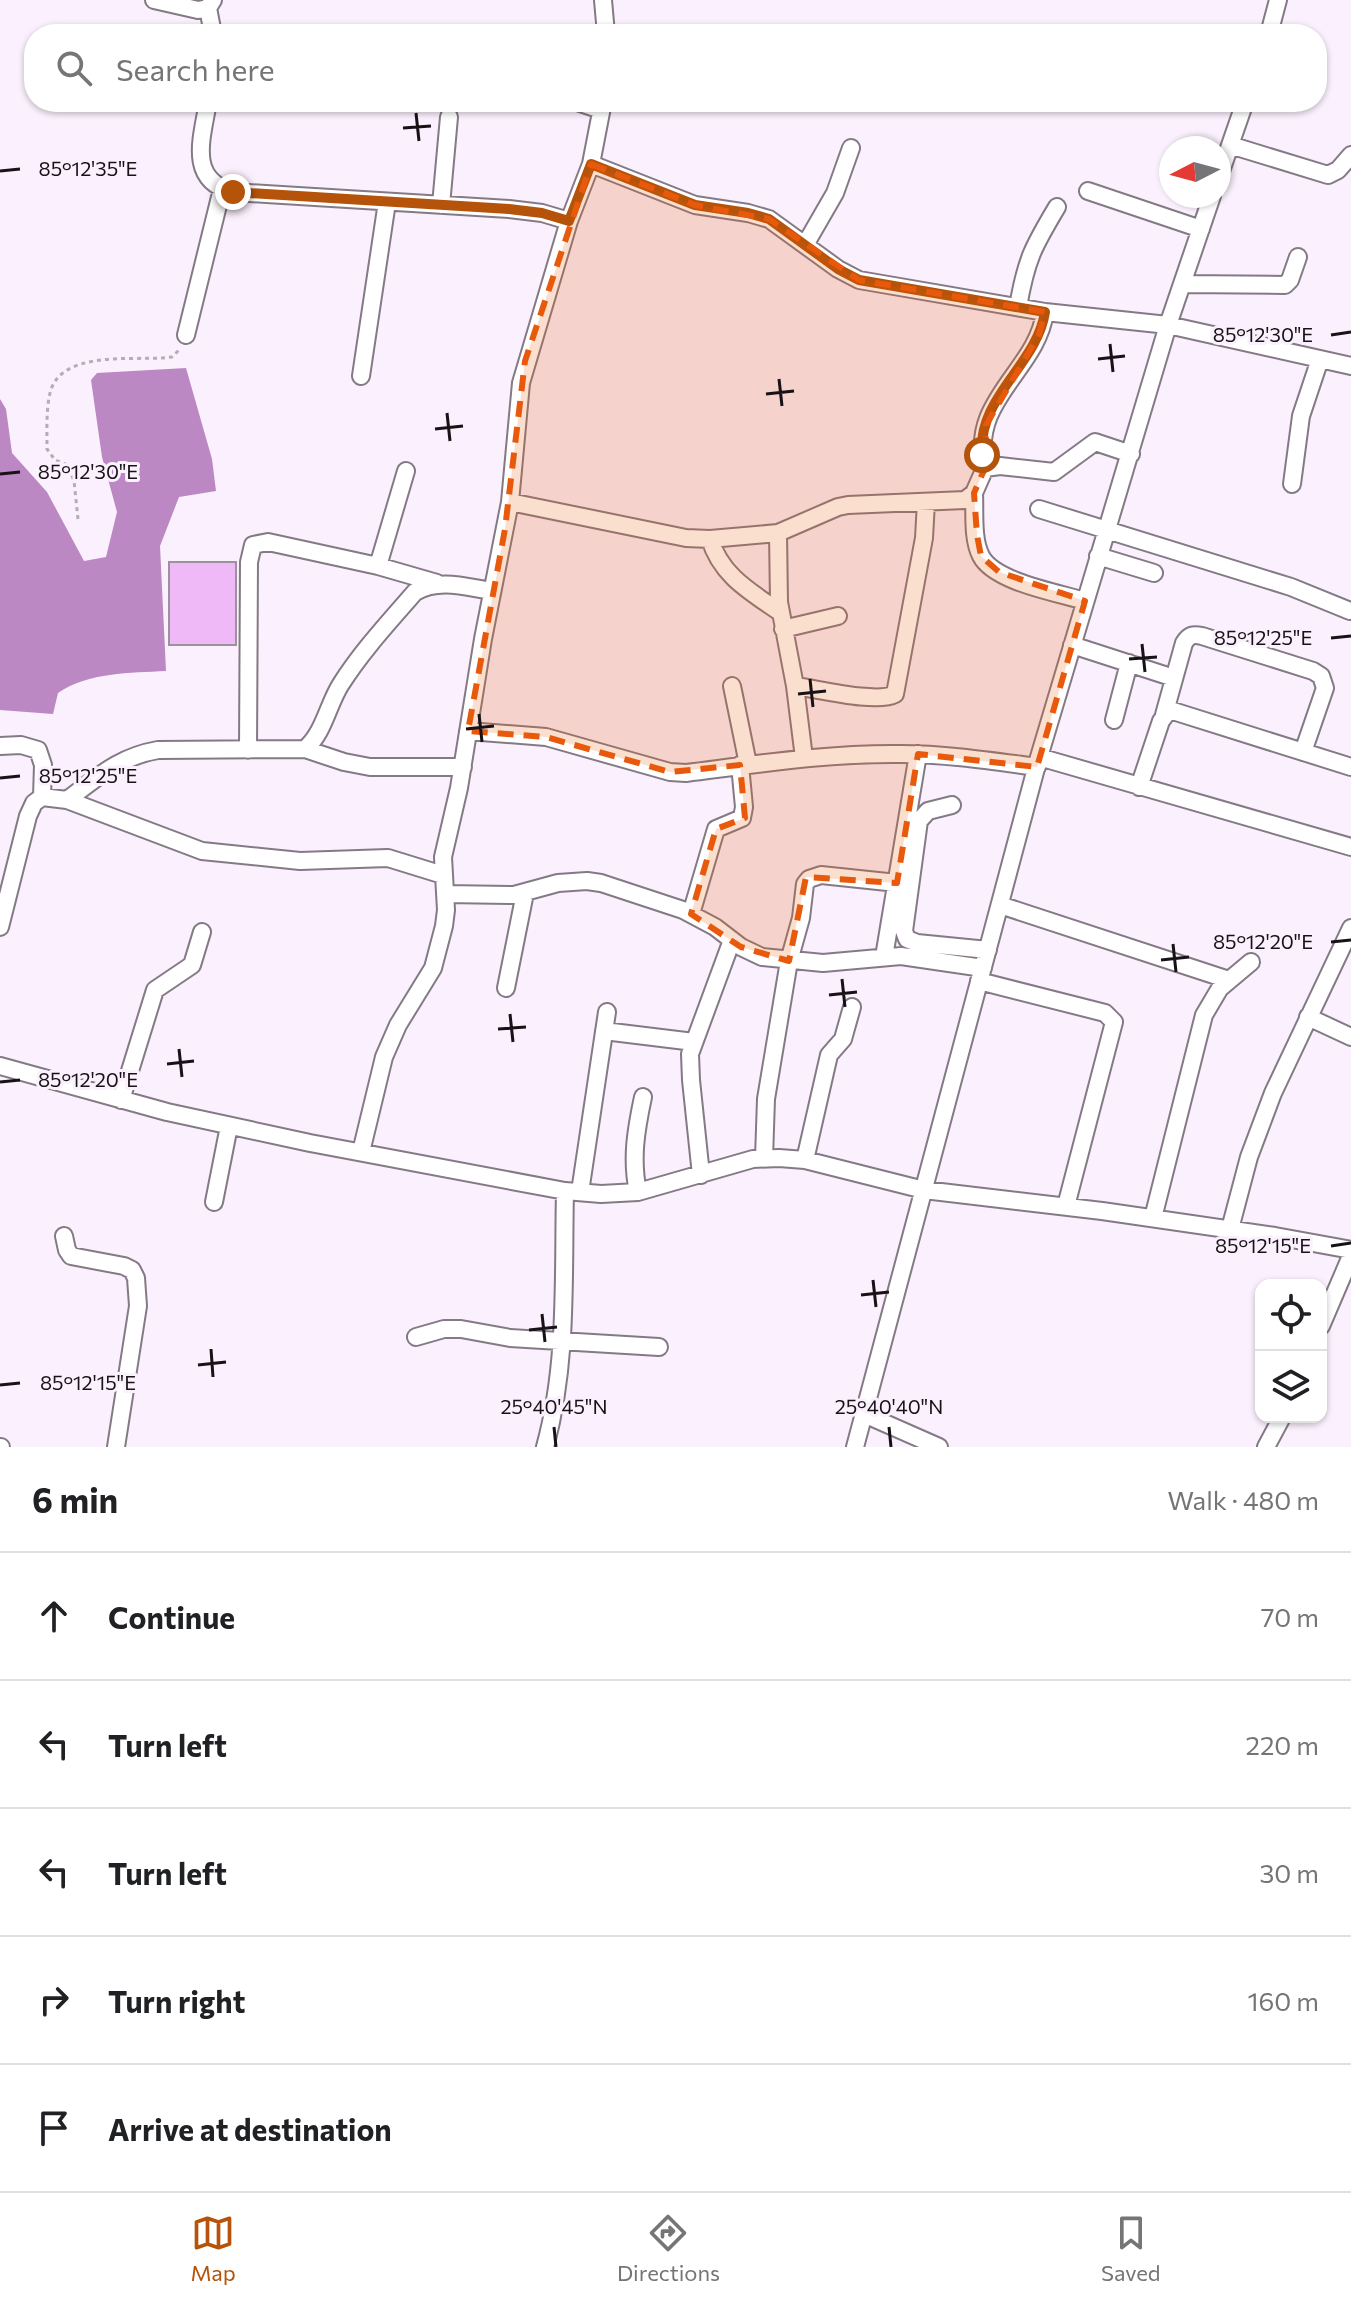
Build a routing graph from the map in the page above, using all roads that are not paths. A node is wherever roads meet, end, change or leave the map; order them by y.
1 (154, 0) edge
2 (603, 0) edge
3 (1278, 0) edge
4 (210, 4) edge
5 (212, 24) edge
6 (605, 24) edge
7 (1272, 24) edge
8 (206, 112) edge
9 (601, 112) edge
10 (1242, 112) edge
11 (449, 117) dead end
12 (1231, 142) edge
13 (1231, 145) edge
14 (851, 148) dead end
15 (1351, 155) edge
16 (591, 164) junction
17 (222, 189) junction
18 (1088, 191) dead end
19 (387, 202) junction
20 (441, 205) junction
21 (1057, 207) dead end
22 (1208, 208) edge
23 (569, 221) junction
24 (1201, 229) junction
25 (805, 245) junction
26 (1298, 257) dead end
27 (1182, 284) junction
28 (1018, 307) junction
29 (1045, 312) junction
30 (1168, 325) junction
31 (186, 335) road end
32 (1320, 359) junction
33 (1351, 366) edge
34 (361, 376) dead end
35 (1131, 454) junction
36 (985, 468) junction
37 (406, 471) dead end
38 (1292, 484) dead end
39 (974, 493) junction
40 (510, 502) junction
41 (926, 502) junction
42 (1039, 509) dead end
43 (1106, 530) junction
44 (778, 533) junction
45 (710, 539) junction
46 (1098, 556) junction
47 (378, 566) junction
48 (1154, 573) dead end
49 (438, 583) junction
50 (492, 591) junction
51 (1085, 601) junction
52 (1350, 611) edge
53 (838, 616) dead end
54 (782, 621) junction
55 (1072, 645) junction
56 (1129, 663) junction
57 (1174, 678) junction
58 (732, 686) dead end
59 (795, 686) junction
60 (1164, 715) junction
61 (1114, 720) dead end
62 (468, 731) junction
63 (0, 746) edge
64 (305, 749) junction
65 (248, 750) junction
66 (1303, 752) junction
67 (918, 754) junction
68 (804, 758) junction
69 (1038, 762) junction
70 (744, 764) junction
71 (463, 767) junction
72 (1351, 767) edge
73 (1139, 787) junction
74 (42, 797) junction
75 (67, 800) junction
76 (952, 805) dead end
77 (1351, 847) edge
78 (443, 875) junction
79 (897, 883) junction
80 (525, 893) junction
81 (445, 894) junction
82 (1000, 905) junction
83 (691, 914) junction
84 (0, 927) edge
85 (1351, 928) edge
86 (202, 932) dead end
87 (732, 940) junction
88 (988, 950) junction
89 (884, 957) junction
90 (789, 961) junction
91 (1251, 962) dead end
92 (981, 975) junction
93 (1229, 980) junction
94 (506, 988) dead end
95 (852, 1007) dead end
96 (607, 1012) dead end
97 (1308, 1017) junction
98 (604, 1031) junction
99 (1351, 1037) edge
100 (694, 1042) junction
101 (0, 1066) edge
102 (643, 1097) dead end
103 (121, 1100) junction
104 (229, 1126) junction
105 (361, 1152) junction
106 (764, 1158) junction
107 (805, 1160) junction
108 (701, 1175) junction
109 (924, 1190) junction
110 (573, 1191) junction
111 (638, 1192) junction
112 (214, 1202) dead end
113 (1066, 1206) junction
114 (1153, 1218) junction
115 (1230, 1229) junction
116 (64, 1236) dead end
117 (1351, 1250) edge
118 (1351, 1256) edge
119 (1327, 1312) edge
120 (416, 1337) dead end
121 (562, 1339) junction
122 (659, 1347) dead end
123 (864, 1414) junction
124 (1279, 1423) edge
125 (116, 1447) edge
126 (545, 1447) edge
127 (855, 1447) edge
128 (939, 1447) edge
129 (1266, 1447) edge

1 - 4 street
2 - 6 street
3 - 7 street
4 - 5 street
8 - 17 street
9 - 16 street
10 - 12 street
11 - 20 street
13 - 15 street
14 - 25 street
16 - 23 street
16 - 25 street
17 - 19 street
17 - 31 street
18 - 24 street
19 - 20 street
19 - 34 street
20 - 23 street
21 - 28 street
22 - 24 street
23 - 40 street
24 - 27 street
25 - 28 street
26 - 27 street
27 - 30 street
28 - 29 street
29 - 30 street
29 - 36 street
30 - 32 street
30 - 35 street
32 - 33 street
32 - 38 street
35 - 36 street
35 - 43 street
36 - 39 street
37 - 47 street
39 - 41 street
39 - 51 street
40 - 45 street
40 - 50 street
41 - 44 street
41 - 59 street
42 - 43 street
43 - 46 street
43 - 52 street
44 - 45 street
44 - 54 street
45 - 54 street
46 - 48 street
46 - 51 street
47 - 49 street
47 - 65 street
49 - 50 street
49 - 64 street
50 - 62 street
51 - 55 street
53 - 54 street
54 - 59 street
55 - 56 street
55 - 69 street
56 - 57 street
56 - 61 street
57 - 60 street
57 - 66 street
58 - 70 street
59 - 68 street
60 - 66 street
60 - 73 street
62 - 70 street
62 - 71 street
63 - 74 street
64 - 65 street
64 - 71 street
65 - 75 street
66 - 72 street
67 - 68 street
67 - 69 street
67 - 79 street
68 - 70 street
69 - 73 street
69 - 82 street
70 - 83 street
71 - 78 street
73 - 77 street
74 - 75 street
74 - 84 street
75 - 78 street
76 - 88 street
78 - 81 street
79 - 89 street
79 - 90 street
80 - 81 street
80 - 83 street
80 - 94 street
81 - 105 street
82 - 88 street
82 - 93 street
83 - 87 street
85 - 97 street
86 - 103 street
87 - 90 street
87 - 100 street
88 - 92 street
89 - 90 street
89 - 92 street
90 - 106 street
91 - 93 street
92 - 109 street
92 - 113 street
93 - 114 street
95 - 107 street
96 - 98 street
97 - 99 street
97 - 115 street
98 - 100 street
98 - 110 street
100 - 108 street
101 - 103 street
102 - 111 street
103 - 104 street
104 - 105 street
104 - 112 street
105 - 110 street
106 - 107 street
106 - 108 street
107 - 109 street
108 - 111 street
109 - 113 street
109 - 123 street
110 - 111 street
110 - 121 street
113 - 114 street
114 - 115 street
115 - 117 street
116 - 125 street
118 - 119 street
120 - 121 street
121 - 122 street
121 - 126 street
123 - 127 street
123 - 128 street
124 - 129 street

